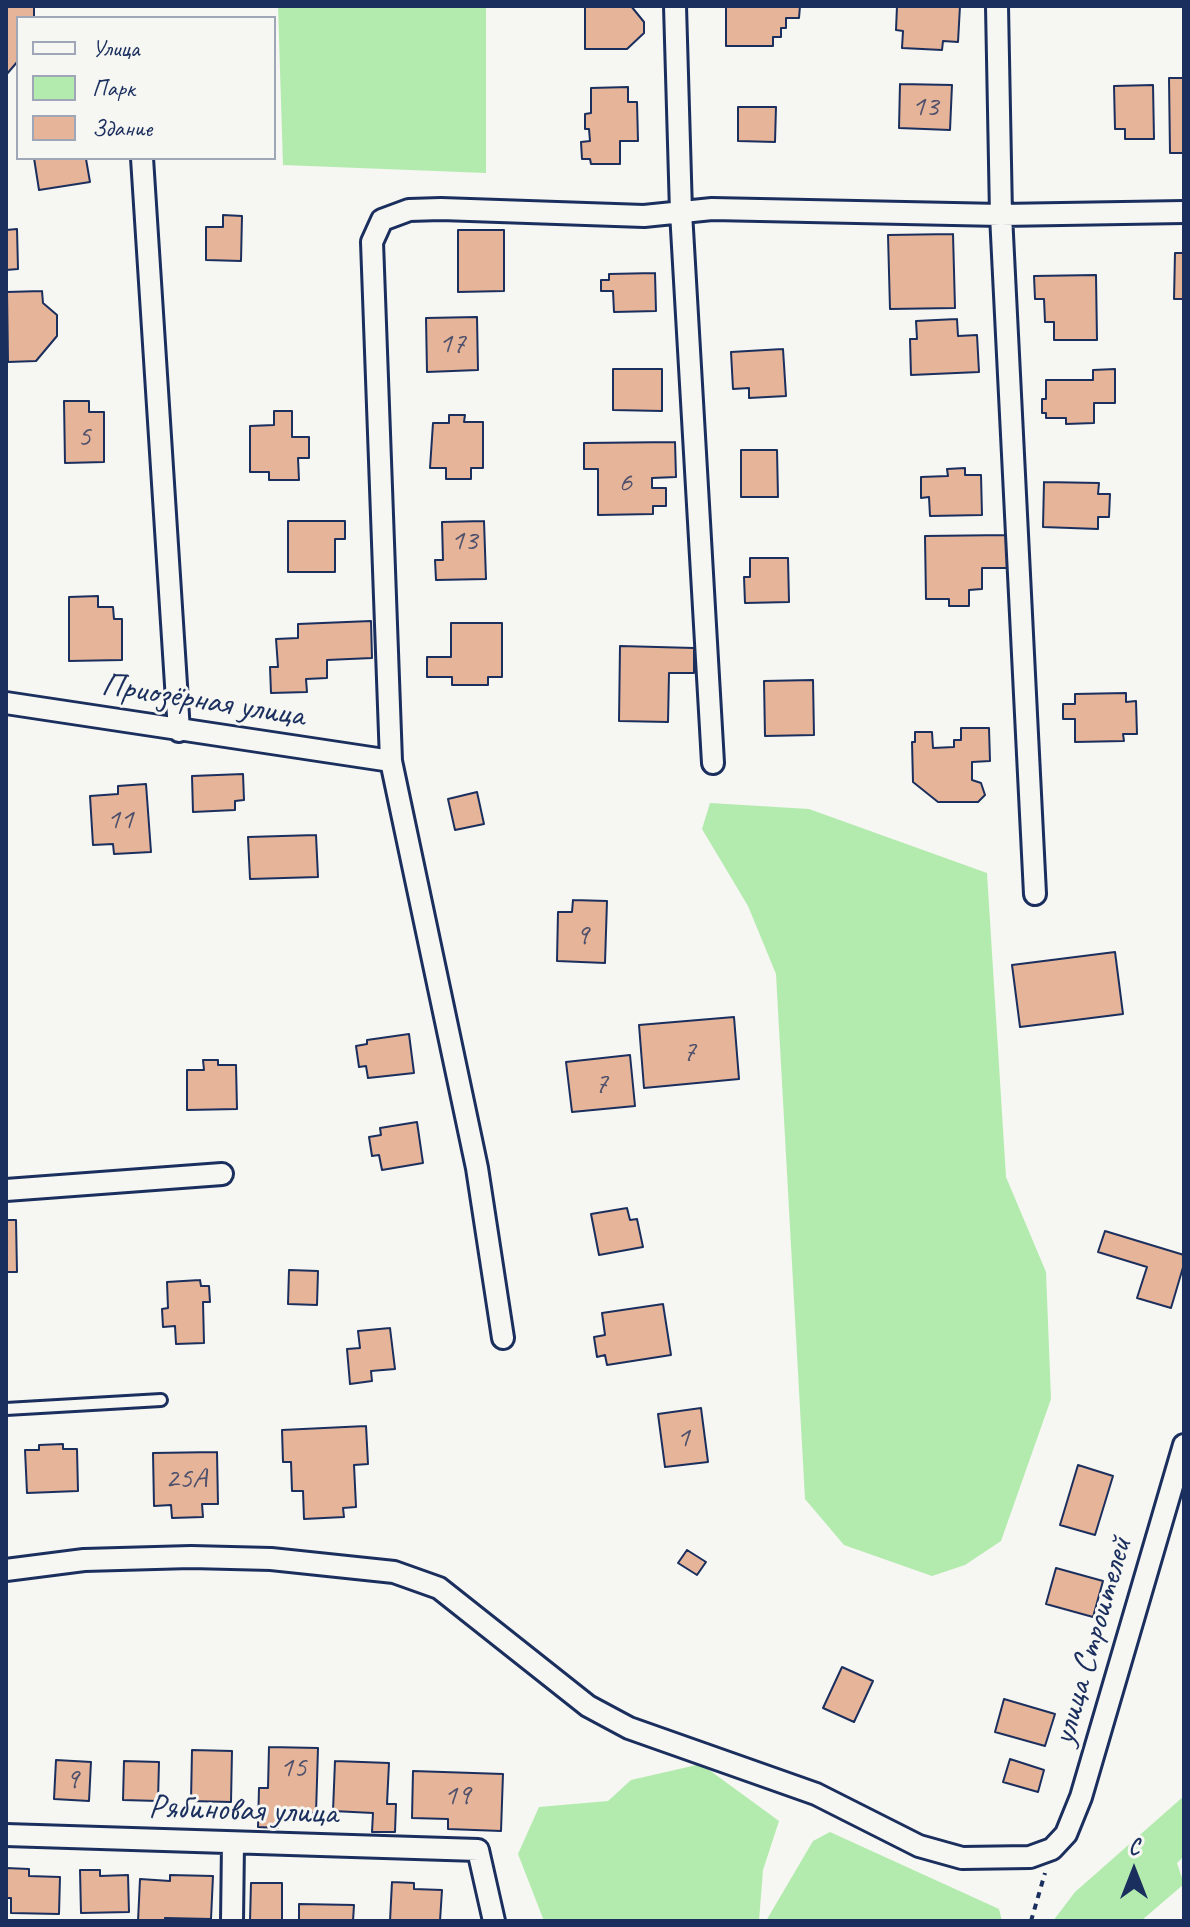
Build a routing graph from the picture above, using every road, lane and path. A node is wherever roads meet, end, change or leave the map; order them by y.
1 (675, 6) edge
2 (997, 6) edge
3 (142, 160) edge
4 (681, 212) junction
5 (1184, 212) edge
6 (1001, 215) junction
7 (6, 703) edge
8 (179, 731) junction
9 (391, 761) junction
10 (713, 763) dead end
11 (1035, 894) dead end
12 (222, 1174) dead end
13 (6, 1190) edge
14 (503, 1338) dead end
15 (161, 1400) dead end
16 (6, 1409) edge
17 (1184, 1445) edge
18 (6, 1570) edge
19 (6, 1835) edge
20 (233, 1844) junction
21 (1052, 1849) junction
22 (232, 1921) edge
23 (494, 1921) edge
24 (1031, 1921) edge

1 - 4 street
2 - 6 street
3 - 8 street
4 - 6 street
4 - 9 street
4 - 10 street
5 - 6 street
6 - 11 street
7 - 8 street, Приозёрная улица
8 - 9 street, Приозёрная улица
9 - 14 street
12 - 13 street
15 - 16 lane
17 - 21 street, улица Строителей
18 - 21 street
19 - 20 street, Рябиновая улица
20 - 22 street
20 - 23 street, Рябиновая улица
21 - 24 path

